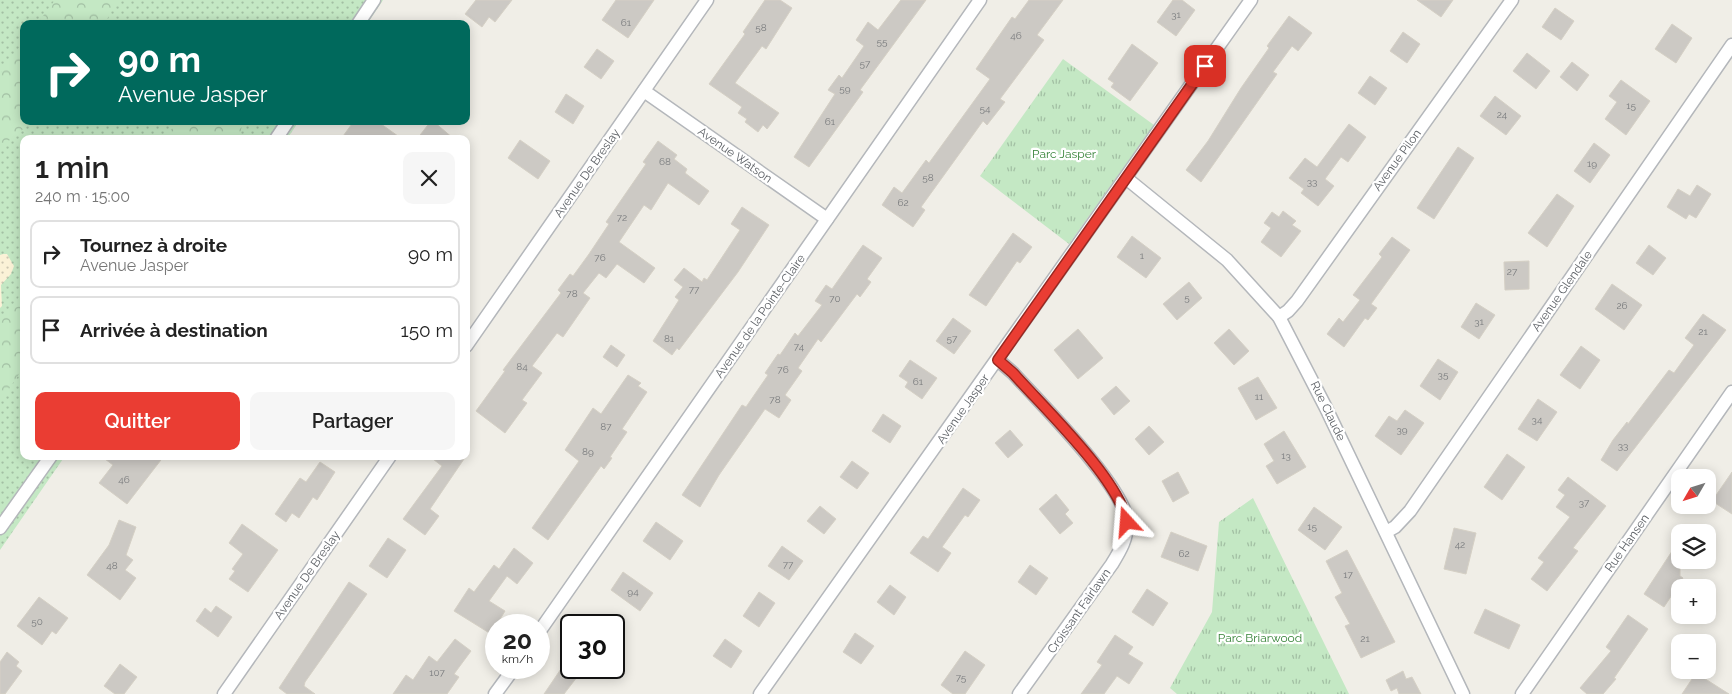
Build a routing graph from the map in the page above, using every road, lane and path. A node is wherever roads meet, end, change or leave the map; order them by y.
1 (374, 0) edge
2 (708, 0) edge
3 (980, 0) edge
4 (1251, 0) edge
5 (1512, 0) edge
6 (361, 20) edge
7 (1732, 45) edge
8 (644, 91) junction
9 (1126, 178) junction
10 (827, 219) junction
11 (1279, 317) junction
12 (470, 340) edge
13 (998, 360) junction
14 (1732, 392) edge
15 (48, 460) edge
16 (387, 460) edge
17 (0, 528) edge
18 (1386, 532) junction
19 (550, 616) edge
20 (506, 679) edge
21 (224, 694) edge
22 (496, 694) edge
23 (760, 694) edge
24 (1019, 694) edge
25 (1463, 694) edge
26 (1522, 694) edge

1 - 6 street
2 - 8 street, Avenue De Breslay
3 - 10 street, Avenue de la Pointe-Claire
4 - 9 street, Avenue Jasper
5 - 11 street, Avenue Pilon
7 - 18 street, Avenue Glendale
8 - 10 street, Avenue Watson
8 - 12 street, Avenue De Breslay
9 - 11 street, Rue Claude
9 - 13 street, Avenue Jasper
10 - 19 street, Avenue de la Pointe-Claire
11 - 18 street, Rue Claude
13 - 23 street, Avenue Jasper
13 - 24 street, Croissant Fairlawn
14 - 26 street, Rue Hansen
15 - 17 street
16 - 21 street, Avenue De Breslay
18 - 25 street, Rue Claude
20 - 22 street

